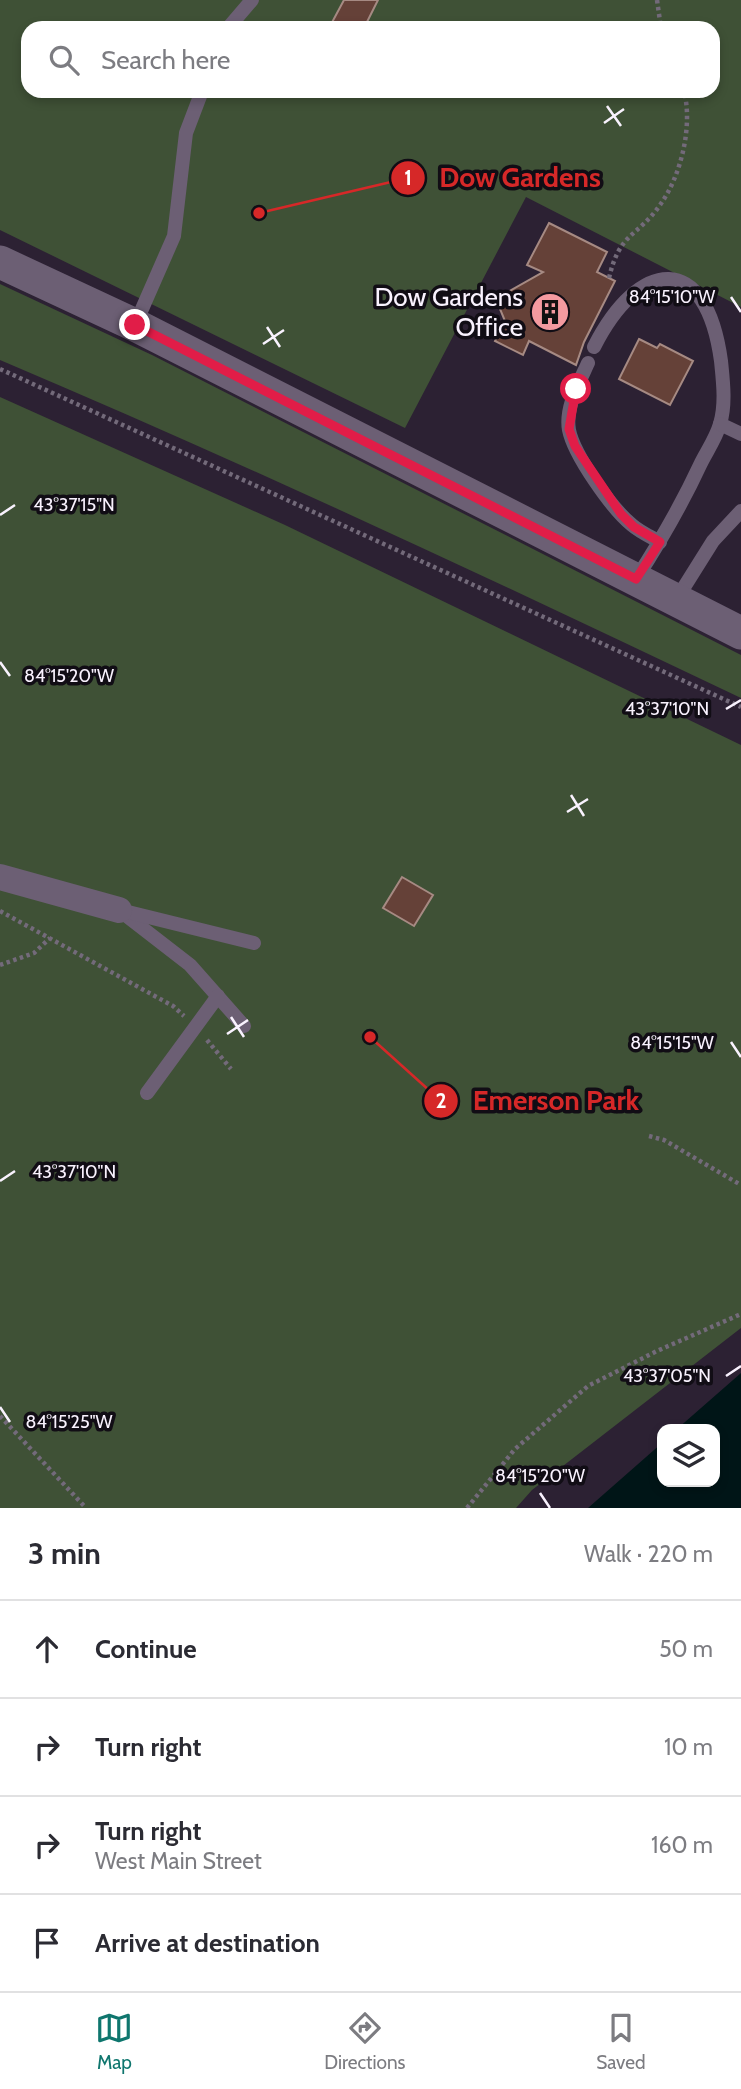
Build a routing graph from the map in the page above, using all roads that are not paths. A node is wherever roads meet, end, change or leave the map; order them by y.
1 (252, 0) edge
2 (234, 21) edge
3 (199, 98) edge
4 (0, 262) edge
5 (135, 325) junction
6 (594, 347) dead end
7 (587, 363) dead end
8 (720, 424) junction
9 (741, 433) edge
10 (741, 511) edge
11 (660, 542) junction
12 (636, 579) junction
13 (676, 600) junction
14 (741, 633) edge
15 (0, 877) edge
16 (119, 909) junction
17 (254, 943) dead end
18 (218, 996) junction
19 (244, 1026) dead end
20 (147, 1093) dead end

1 - 2 lane
3 - 5 lane
4 - 5 street
5 - 12 street
6 - 8 lane
7 - 11 lane
8 - 9 lane
8 - 11 lane
10 - 13 lane
11 - 12 lane
12 - 13 street
13 - 14 street
15 - 16 street
16 - 17 lane
16 - 18 lane
18 - 19 lane
18 - 20 lane

